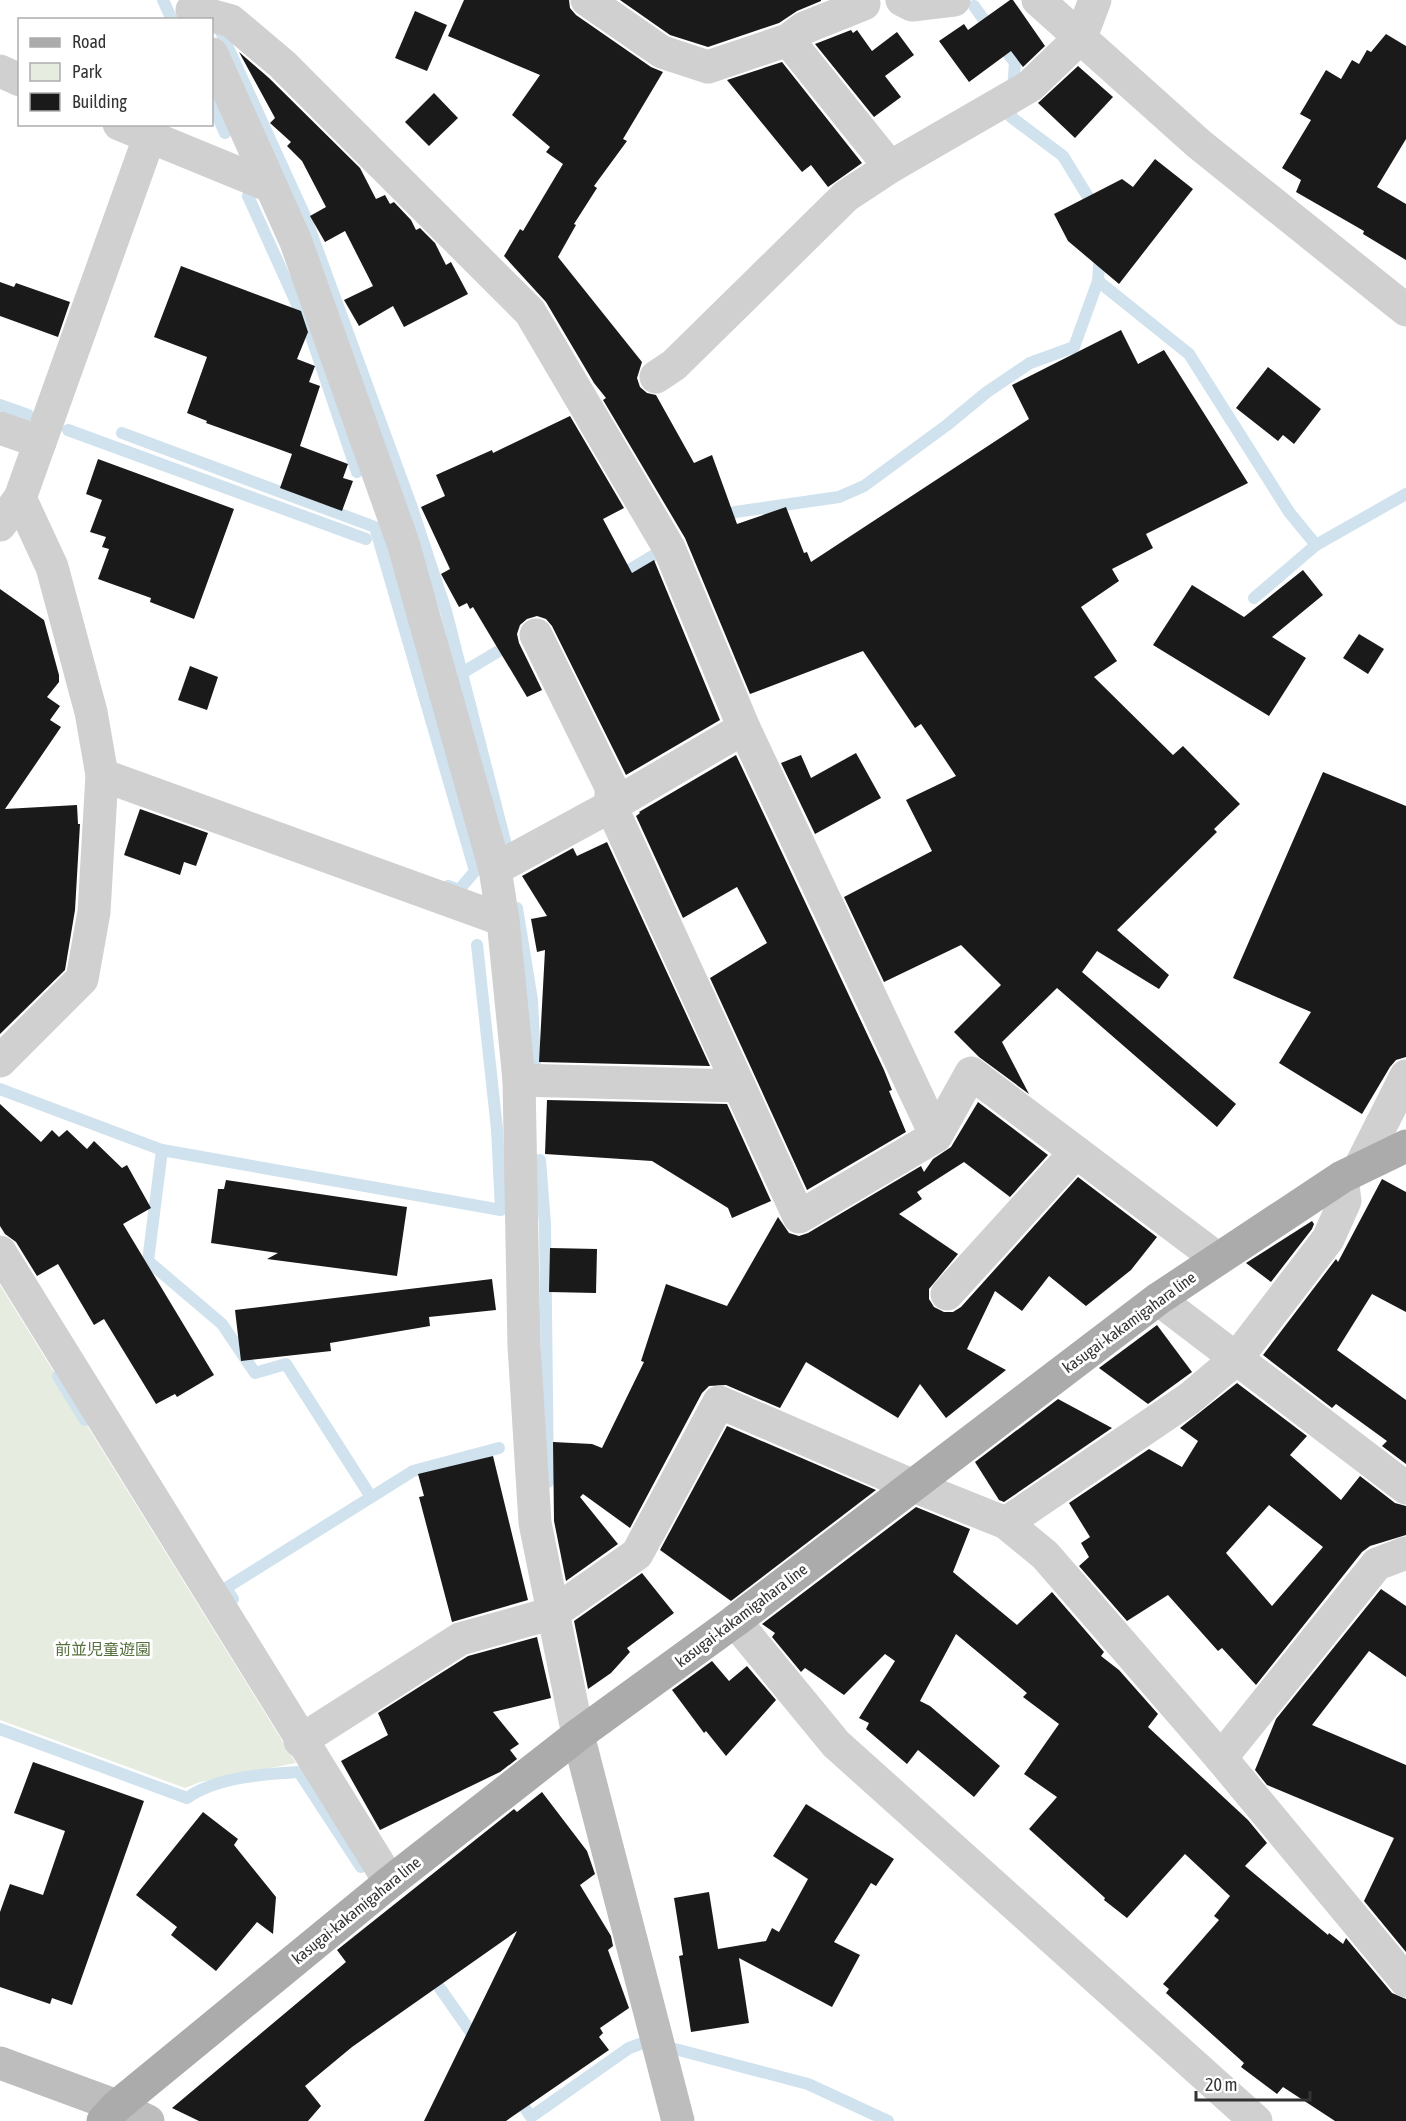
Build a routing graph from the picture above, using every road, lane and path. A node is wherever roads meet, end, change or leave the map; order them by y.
1 (586, 0) edge
2 (902, 0) edge
3 (954, 0) edge
4 (1038, 0) edge
5 (1095, 0) edge
6 (866, 1) edge
7 (192, 10) edge
8 (1081, 37) junction
9 (788, 39) junction
10 (213, 56) edge
11 (0, 71) edge
12 (18, 79) edge
13 (123, 126) edge
14 (149, 138) junction
15 (890, 167) junction
16 (270, 186) junction
17 (1406, 310) edge
18 (656, 377) dead end
19 (0, 428) edge
20 (40, 442) junction
21 (20, 498) junction
22 (0, 525) edge
23 (536, 635) dead end
24 (744, 728) junction
25 (102, 775) junction
26 (611, 806) junction
27 (495, 869) junction
28 (503, 920) junction
29 (0, 1060) edge
30 (1406, 1076) edge
31 (519, 1080) junction
32 (739, 1086) junction
33 (936, 1136) junction
34 (1406, 1146) edge
35 (1076, 1152) junction
36 (1351, 1172) junction
37 (0, 1252) edge
38 (1218, 1259) junction
39 (947, 1294) dead end
40 (1158, 1299) junction
41 (1236, 1359) junction
42 (911, 1485) junction
43 (1406, 1488) edge
44 (1006, 1523) junction
45 (1406, 1553) edge
46 (553, 1613) junction
47 (735, 1621) junction
48 (578, 1735) junction
49 (300, 1741) junction
50 (1221, 1758) junction
51 (390, 1881) junction
52 (1406, 1981) edge
53 (0, 2063) edge
54 (110, 2114) edge
55 (148, 2121) edge
56 (678, 2121) edge
57 (1256, 2121) edge

1 - 9 street
2 - 3 street
4 - 8 street
5 - 8 street
6 - 9 street
7 - 24 street
8 - 15 street
8 - 17 street
9 - 15 street
10 - 16 street
11 - 12 street
13 - 14 street
14 - 16 street
14 - 20 street
15 - 18 street
16 - 27 street
19 - 20 street
20 - 21 street
21 - 22 street
21 - 25 street
23 - 26 street
24 - 26 street
24 - 33 street
25 - 28 street
25 - 29 street
26 - 27 street
26 - 32 street
27 - 28 street
28 - 31 street
30 - 36 street
31 - 32 street
31 - 46 street
32 - 33 street
33 - 35 street
34 - 36 main road, kasugai-kakamigahara line
35 - 38 street
35 - 39 street
36 - 38 main road, kasugai-kakamigahara line
36 - 41 street
37 - 49 street
38 - 40 main road, kasugai-kakamigahara line
40 - 41 street
40 - 42 main road, kasugai-kakamigahara line
41 - 43 street
41 - 44 street
42 - 44 street
42 - 46 street
42 - 47 main road, kasugai-kakamigahara line
44 - 50 street
45 - 50 street
46 - 48 street
46 - 49 street
47 - 48 main road, kasugai-kakamigahara line
47 - 57 street
48 - 51 main road, kasugai-kakamigahara line
48 - 56 street
49 - 51 street
50 - 52 street
51 - 54 main road, kasugai-kakamigahara line
53 - 54 street
54 - 55 street

